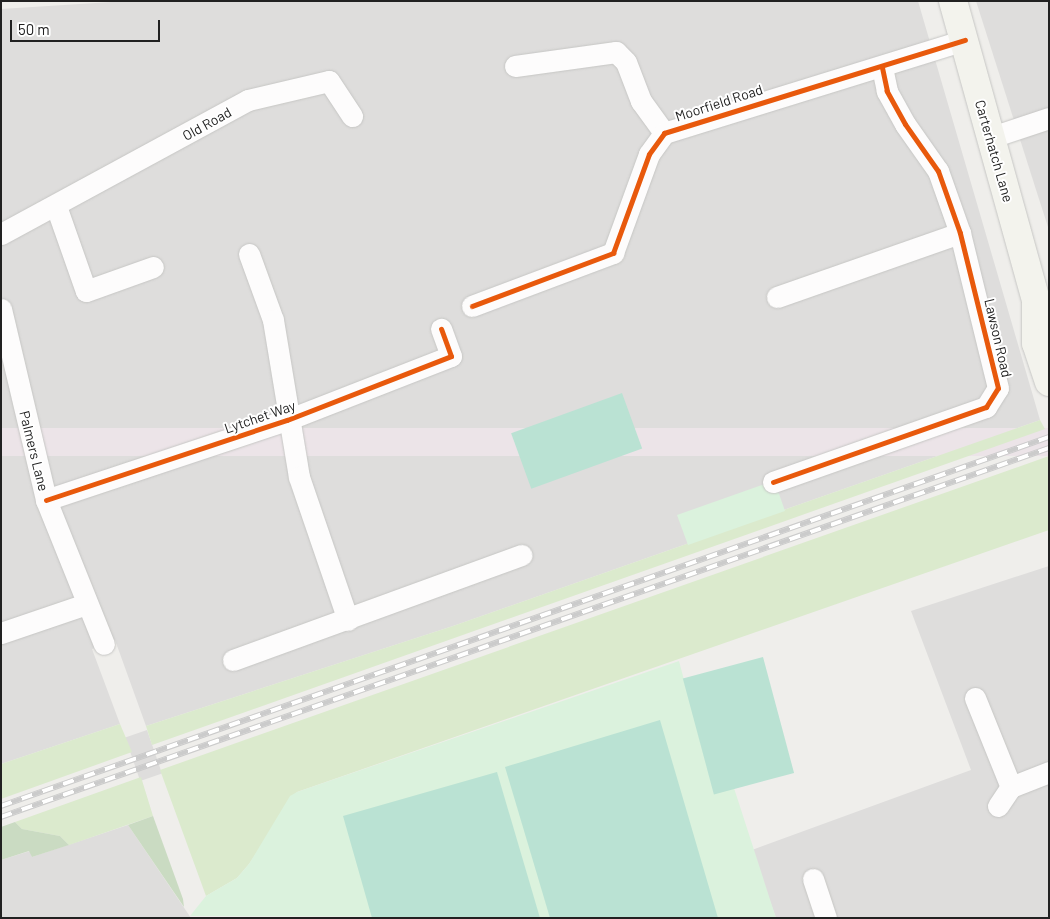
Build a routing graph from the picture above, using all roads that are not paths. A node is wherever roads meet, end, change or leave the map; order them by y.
1 (953, 1) edge
2 (965, 40) junction
3 (515, 66) dead end
4 (882, 67) junction
5 (352, 116) dead end
6 (1049, 118) edge
7 (664, 133) junction
8 (989, 138) junction
9 (56, 206) junction
10 (960, 233) junction
11 (1, 234) edge
12 (249, 254) dead end
13 (153, 267) dead end
14 (777, 297) dead end
15 (472, 306) dead end
16 (1043, 308) edge
17 (1, 309) edge
18 (441, 329) dead end
19 (1049, 382) edge
20 (287, 420) junction
21 (773, 482) dead end
22 (46, 500) junction
23 (522, 555) dead end
24 (86, 604) junction
25 (348, 620) junction
26 (1, 633) edge
27 (104, 644) dead end
28 (233, 660) dead end
29 (975, 698) dead end
30 (1049, 772) edge
31 (1011, 787) junction
32 (998, 806) dead end
33 (813, 879) dead end
34 (826, 918) edge

1 - 2 street, Carterhatch Lane
2 - 4 street, Moorfield Road
2 - 8 street, Carterhatch Lane
3 - 7 street, Moorfield Road
4 - 7 street, Moorfield Road
4 - 10 street, Lawson Road
5 - 9 street, Old Road
6 - 8 street
7 - 15 street, Moorfield Road
8 - 16 street, Carterhatch Lane
9 - 11 street, Old Road
9 - 13 street
10 - 14 street
10 - 21 street, Lawson Road
12 - 20 street, Lytchet Way
16 - 19 street, Carterhatch Lane
17 - 22 street, Palmers Lane
18 - 20 street, Lytchet Way
20 - 22 street, Lytchet Way
20 - 25 street, Lytchet Way
22 - 24 street, Palmers Lane
23 - 25 street
24 - 26 street
24 - 27 street, Palmers Lane
25 - 28 street
29 - 31 street
30 - 31 street
31 - 32 street
33 - 34 street

